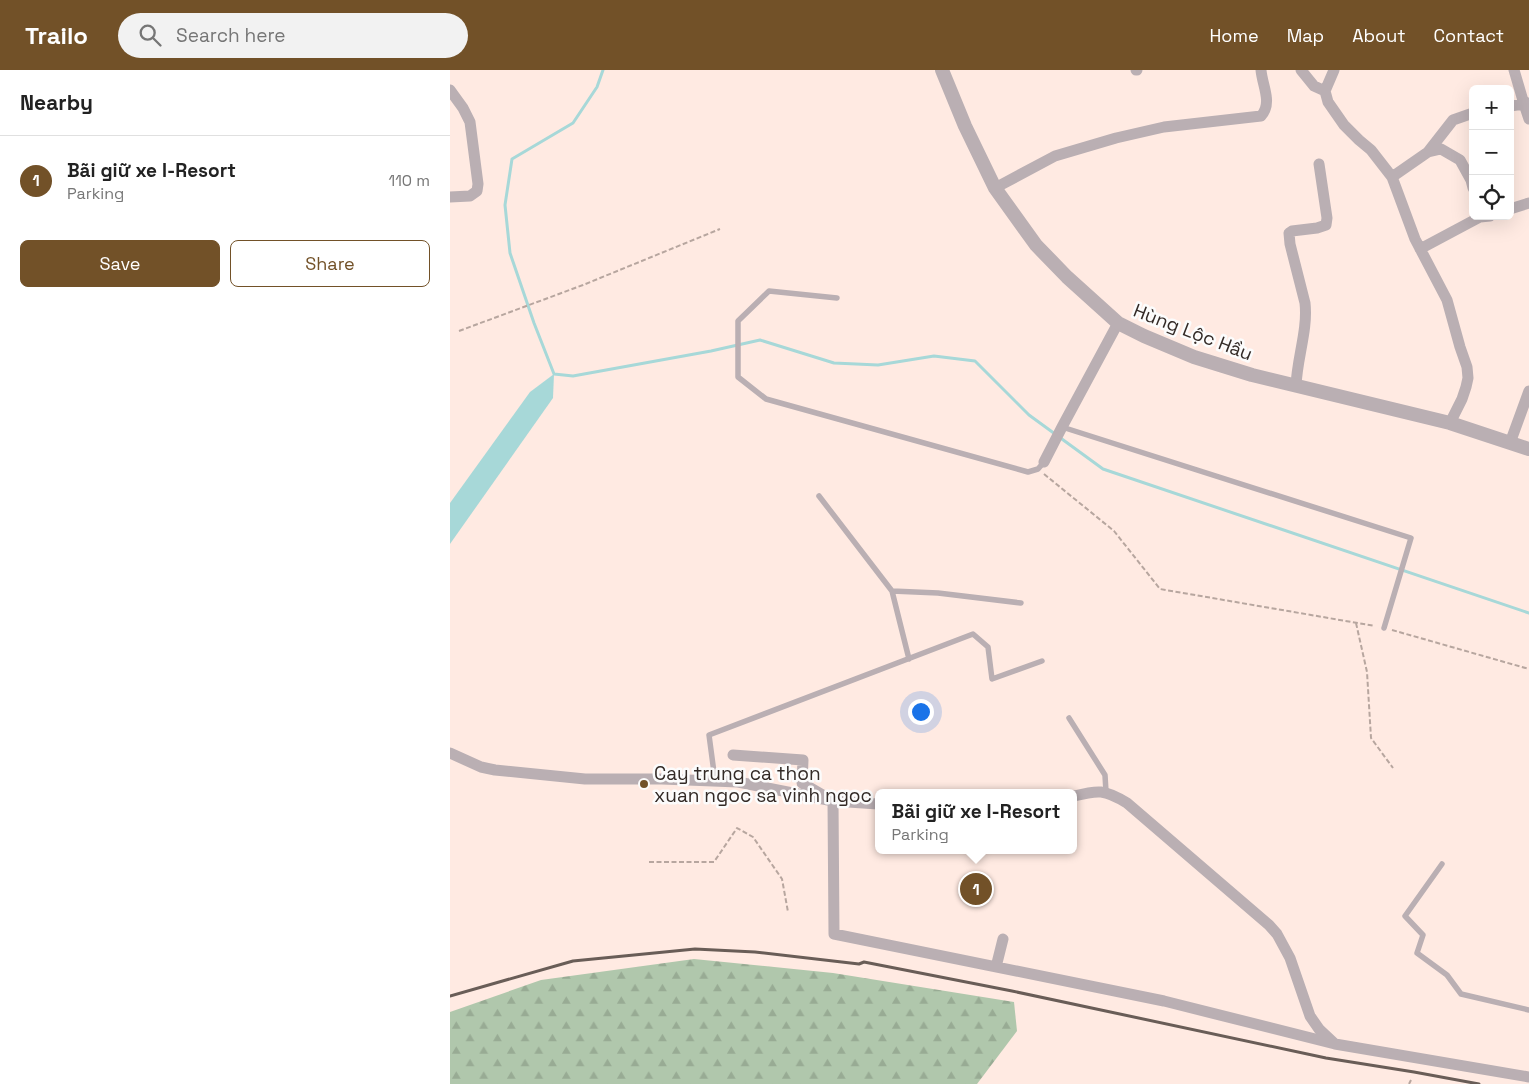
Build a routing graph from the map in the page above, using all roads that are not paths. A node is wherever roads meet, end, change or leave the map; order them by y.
1 (942, 70) edge
2 (1261, 70) edge
3 (1301, 70) edge
4 (1334, 70) edge
5 (1514, 70) edge
6 (450, 90) edge
7 (1325, 91) junction
8 (1526, 103) edge
9 (1469, 114) edge
10 (1529, 119) edge
11 (1428, 152) junction
12 (1319, 164) dead end
13 (1469, 176) edge
14 (1392, 177) junction
15 (995, 188) junction
16 (450, 197) edge
17 (1529, 203) edge
18 (1514, 209) edge
19 (1473, 220) edge
20 (1420, 249) junction
21 (837, 298) dead end
22 (1118, 323) junction
23 (1296, 386) junction
24 (1529, 390) edge
25 (1450, 423) junction
26 (1062, 427) junction
27 (1510, 443) junction
28 (1529, 449) edge
29 (1041, 465) joint
30 (819, 496) dead end
31 (892, 591) junction
32 (1020, 603) dead end
33 (1384, 628) road end
34 (909, 659) junction
35 (1042, 661) dead end
36 (1069, 718) dead end
37 (450, 752) edge
38 (733, 755) dead end
39 (715, 780) junction
40 (1106, 792) junction
41 (1077, 795) edge
42 (833, 801) junction
43 (875, 804) edge
44 (1442, 864) dead end
45 (1003, 939) dead end
46 (996, 967) junction
47 (1529, 1010) edge
48 (1335, 1044) junction
49 (1529, 1078) edge

1 - 15 street, Hùng Lộc Hầu
2 - 15 street
3 - 7 street
4 - 7 street
5 - 8 street
6 - 16 street
7 - 14 street
8 - 10 street
9 - 11 street
11 - 13 street
11 - 14 street
12 - 23 street
14 - 20 street
15 - 22 street, Hùng Lộc Hầu
17 - 18 street
19 - 20 street
20 - 25 street
21 - 29 lane
22 - 23 street, Hùng Lộc Hầu
22 - 26 street
23 - 25 street, Hùng Lộc Hầu
24 - 27 street
25 - 27 street, Hùng Lộc Hầu
26 - 29 street
26 - 33 lane
27 - 28 street, Hùng Lộc Hầu
30 - 31 lane
31 - 32 lane
31 - 34 lane
34 - 35 lane
34 - 39 lane
36 - 40 lane
37 - 39 street
38 - 42 street
39 - 42 street
40 - 41 street
40 - 48 street
42 - 43 street
42 - 46 street
44 - 47 lane
45 - 46 street
46 - 48 street
48 - 49 street

